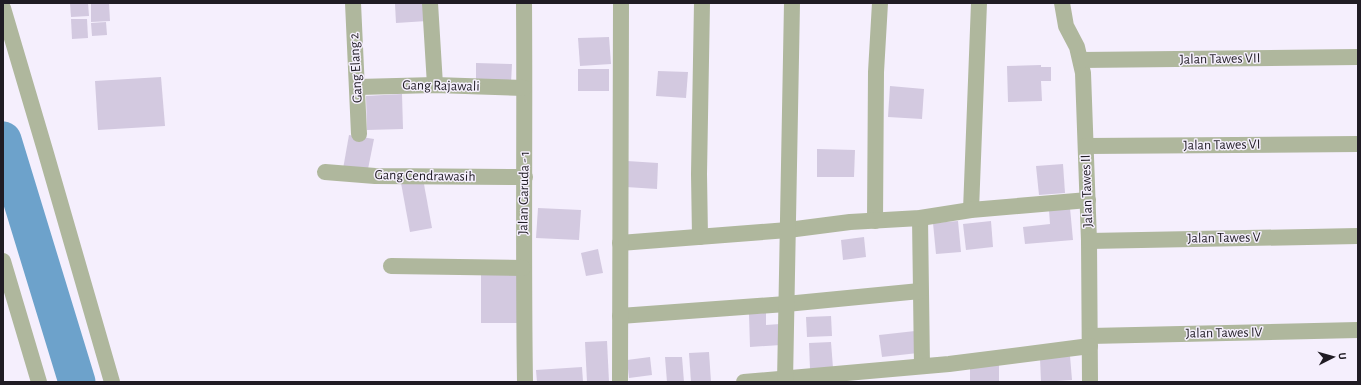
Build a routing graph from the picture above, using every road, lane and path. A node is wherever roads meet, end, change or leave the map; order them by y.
1 (353, 3) edge
2 (430, 3) edge
3 (524, 3) edge
4 (621, 3) edge
5 (702, 3) edge
6 (792, 3) edge
7 (880, 3) edge
8 (979, 3) edge
9 (1062, 3) edge
10 (3, 8) edge
11 (1358, 57) edge
12 (1081, 60) junction
13 (435, 86) junction
14 (358, 87) junction
15 (524, 88) junction
16 (359, 134) dead end
17 (1358, 144) edge
18 (1086, 146) junction
19 (325, 172) dead end
20 (525, 177) junction
21 (1088, 200) junction
22 (971, 210) junction
23 (920, 218) junction
24 (875, 221) junction
25 (788, 230) junction
26 (1358, 236) edge
27 (700, 237) junction
28 (1089, 241) junction
29 (620, 243) junction
30 (3, 261) edge
31 (391, 266) dead end
32 (523, 268) junction
33 (920, 291) junction
34 (786, 304) junction
35 (620, 316) junction
36 (1358, 330) edge
37 (1090, 341) junction
38 (922, 366) junction
39 (785, 381) edge
40 (39, 382) edge
41 (112, 382) edge
42 (525, 382) edge
43 (620, 382) edge
44 (744, 382) edge
45 (1090, 382) edge

1 - 14 street, Gang Elang 2
2 - 13 street
3 - 15 street, Jalan Garuda - 1
4 - 29 street
5 - 27 street
6 - 25 street
7 - 24 street
8 - 22 street
9 - 12 street, Jalan Tawes II
10 - 41 street
11 - 12 street, Jalan Tawes VII
12 - 18 street, Jalan Tawes II
13 - 14 street, Gang Rajawali
13 - 15 street, Gang Rajawali
14 - 16 street, Gang Elang 2
15 - 20 street, Jalan Garuda - 1
17 - 18 street, Jalan Tawes VI
18 - 21 street, Jalan Tawes II
19 - 20 street, Gang Cendrawasih
20 - 32 street, Jalan Garuda - 1
21 - 22 street
21 - 28 street, Jalan Tawes II
22 - 23 street
23 - 24 street
23 - 33 street
24 - 25 street
25 - 27 street
25 - 34 street
26 - 28 street, Jalan Tawes V
27 - 29 street
28 - 37 street, Jalan Tawes II
29 - 35 street
30 - 40 street
31 - 32 street
32 - 42 street, Jalan Garuda - 1
33 - 34 street
33 - 38 street
34 - 35 street
34 - 39 street
35 - 43 street
36 - 37 street, Jalan Tawes IV
37 - 38 street, Jalan Tawes IV
37 - 45 street, Jalan Tawes II
38 - 39 street, Jalan Tawes IV
39 - 44 street, Jalan Tawes IV

